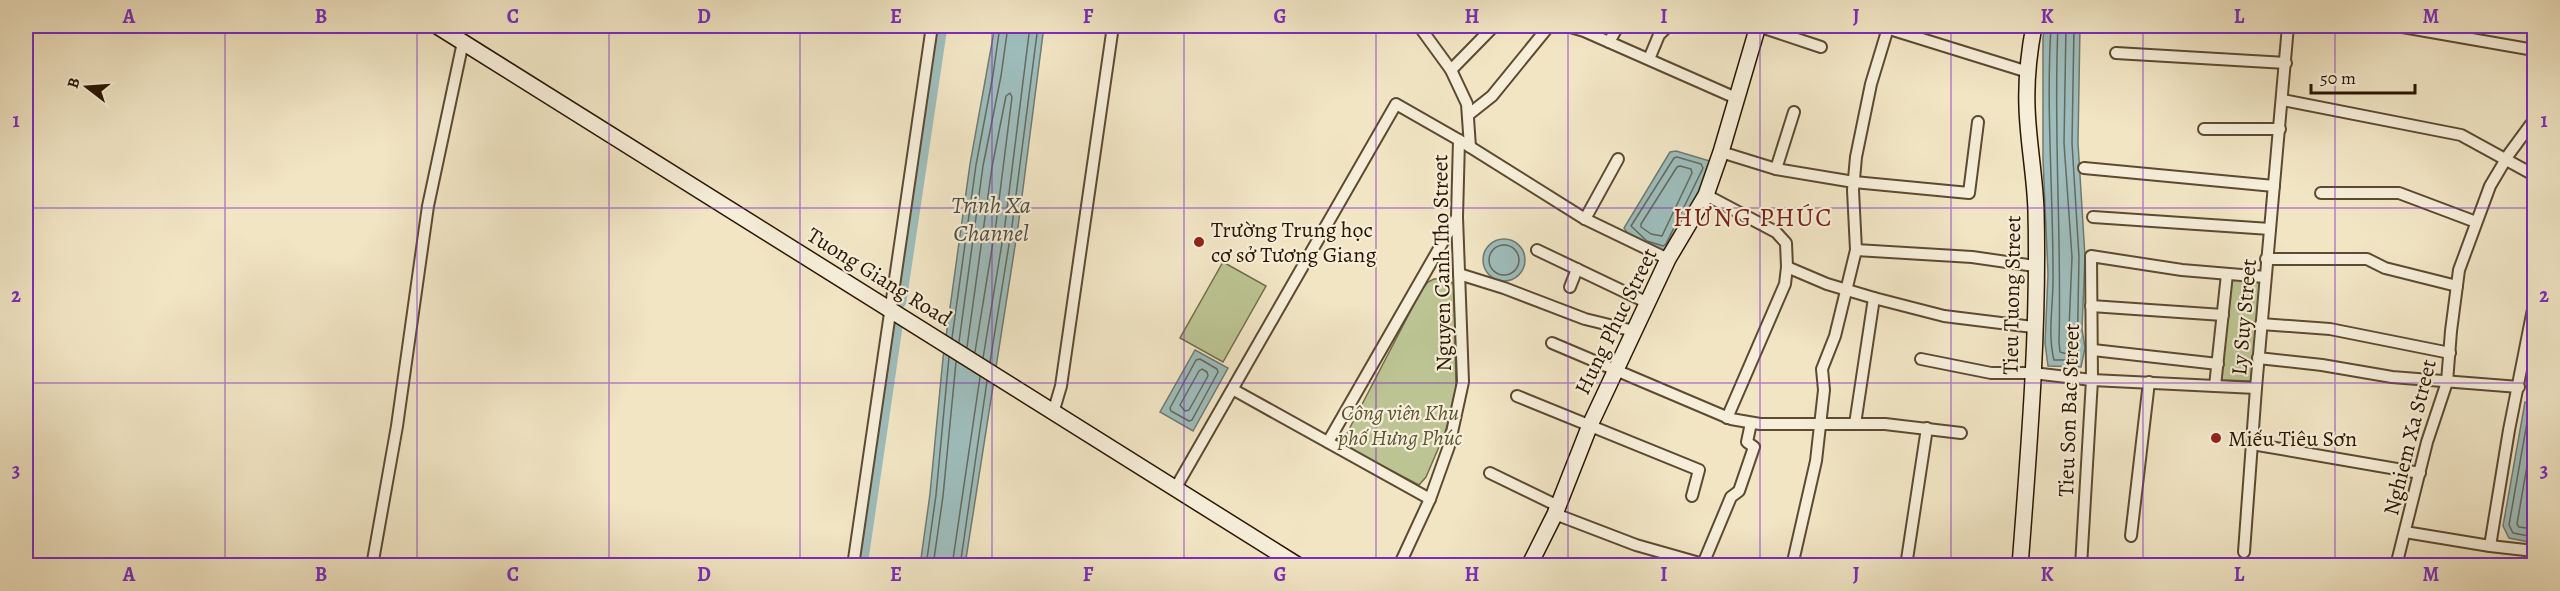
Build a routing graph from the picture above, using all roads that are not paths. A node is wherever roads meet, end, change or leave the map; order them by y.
1 (436, 26) edge
2 (932, 26) edge
3 (1113, 26) edge
4 (1419, 26) edge
5 (1494, 26) edge
6 (1549, 26) edge
7 (1567, 26) edge
8 (1618, 26) edge
9 (1668, 26) edge
10 (1758, 26) edge
11 (2034, 26) edge
12 (2288, 26) edge
13 (2397, 26) edge
14 (1884, 27) edge
15 (2431, 29) edge
16 (2458, 31) edge
17 (463, 42) junction
18 (1609, 42) junction
19 (1821, 46) dead end
20 (2535, 50) edge
21 (2116, 53) dead end
22 (1649, 59) junction
23 (2286, 63) junction
24 (1451, 70) junction
25 (2028, 72) junction
26 (1736, 98) junction
27 (2283, 100) junction
28 (1794, 112) dead end
29 (1468, 116) junction
30 (2535, 120) edge
31 (1978, 122) dead end
32 (2204, 129) dead end
33 (2280, 129) junction
34 (1459, 140) junction
35 (1470, 147) junction
36 (1721, 152) junction
37 (1618, 159) dead end
38 (2505, 161) junction
39 (2084, 168) dead end
40 (1776, 169) junction
41 (2535, 175) edge
42 (1854, 182) junction
43 (2274, 186) junction
44 (2321, 193) dead end
45 (1706, 195) junction
46 (1457, 217) junction
47 (2093, 217) dead end
48 (1585, 219) junction
49 (2476, 222) junction
50 (2270, 229) junction
51 (1537, 250) dead end
52 (1856, 250) junction
53 (1668, 259) junction
54 (2266, 259) junction
55 (2035, 266) junction
56 (1787, 267) junction
57 (1577, 269) junction
58 (1459, 274) junction
59 (2227, 274) junction
60 (2265, 277) junction
61 (2457, 286) junction
62 (1570, 287) dead end
63 (1847, 290) junction
64 (1874, 298) junction
65 (1648, 303) junction
66 (2535, 304) edge
67 (2091, 306) junction
68 (891, 311) junction
69 (2223, 315) junction
70 (2261, 324) junction
71 (2033, 327) junction
72 (1634, 331) junction
73 (1552, 343) dead end
74 (2093, 350) junction
75 (2450, 353) junction
76 (2258, 358) junction
77 (1922, 359) dead end
78 (2218, 364) junction
79 (1616, 371) junction
80 (2033, 373) junction
81 (2092, 380) junction
82 (2149, 382) junction
83 (2447, 382) junction
84 (2215, 386) junction
85 (2519, 387) junction
86 (2256, 388) junction
87 (1234, 390) junction
88 (1517, 396) dead end
89 (1053, 413) junction
90 (1727, 418) junction
91 (1752, 423) junction
92 (1821, 424) junction
93 (1855, 424) junction
94 (1590, 426) junction
95 (1927, 428) junction
96 (1961, 433) dead end
97 (1328, 442) junction
98 (2252, 444) junction
99 (1490, 473) dead end
100 (2420, 473) junction
101 (1175, 489) junction
102 (1692, 496) dead end
103 (1430, 499) junction
104 (1556, 510) junction
105 (2405, 532) junction
106 (2131, 536) dead end
107 (2490, 546) junction
108 (2535, 551) edge
109 (2244, 552) dead end
110 (1704, 565) edge
111 (372, 566) edge
112 (853, 566) edge
113 (1299, 566) edge
114 (1399, 566) edge
115 (1529, 566) edge
116 (1792, 566) edge
117 (1906, 566) edge
118 (2020, 566) edge
119 (2081, 566) edge
120 (2396, 566) edge

1 - 17 street, Tuong Giang Road
2 - 68 street
3 - 89 street
4 - 24 street
5 - 24 street
6 - 29 street
7 - 18 street
8 - 18 street
9 - 22 street
10 - 19 street
10 - 26 street, Hung Phuc Street
11 - 25 street, Tieu Tuong Street
12 - 23 street, Ly Suy Street
13 - 15 street
14 - 25 street
14 - 42 street
15 - 16 street
16 - 20 street
17 - 68 street, Tuong Giang Road
17 - 111 street
18 - 22 street
21 - 23 street
22 - 26 street
23 - 27 street, Ly Suy Street
24 - 29 street
25 - 55 street, Tieu Tuong Street
26 - 36 street, Hung Phuc Street
27 - 33 street, Ly Suy Street
27 - 38 street
28 - 40 street
29 - 35 street
30 - 38 street, Nghiem Xa Street
31 - 42 street
32 - 33 street
33 - 43 street, Ly Suy Street
34 - 35 street
34 - 46 street, Nguyen Canh Tho Street
34 - 87 street, Nguyen Canh Tho Street
35 - 48 street
36 - 40 street
36 - 45 street, Hung Phuc Street
37 - 48 street
38 - 41 street
38 - 49 street, Nghiem Xa Street
39 - 43 street
40 - 42 street
42 - 52 street
43 - 50 street, Ly Suy Street
44 - 49 street
45 - 53 street, Hung Phuc Street
45 - 56 street
46 - 58 street, Nguyen Canh Tho Street
46 - 97 street
47 - 50 street
48 - 53 street
49 - 61 street, Nghiem Xa Street
50 - 54 street, Ly Suy Street
51 - 57 street
52 - 55 street
52 - 63 street
53 - 65 street, Hung Phuc Street
54 - 60 street, Ly Suy Street
54 - 61 street
55 - 71 street, Tieu Tuong Street
56 - 63 street
56 - 90 street
57 - 62 street
57 - 65 street
58 - 72 street
58 - 103 street, Nguyen Canh Tho Street
59 - 60 street
59 - 67 street, Tieu Son Bac Street
59 - 69 street
60 - 70 street, Ly Suy Street
61 - 75 street, Nghiem Xa Street
63 - 64 street
63 - 92 street
64 - 71 street
64 - 93 street
65 - 72 street, Hung Phuc Street
66 - 85 street
67 - 69 street
67 - 74 street, Tieu Son Bac Street
68 - 89 street, Tuong Giang Road
68 - 112 street
69 - 78 street
70 - 75 street
70 - 76 street, Ly Suy Street
71 - 80 street, Tieu Tuong Street
72 - 79 street, Hung Phuc Street
73 - 79 street
74 - 78 street
74 - 81 street, Tieu Son Bac Street
75 - 83 street, Nghiem Xa Street
76 - 83 street
76 - 86 street, Ly Suy Street
77 - 80 street, Ly Suy Street
78 - 84 street
79 - 90 street
79 - 94 street, Hung Phuc Street
80 - 81 street, Ly Suy Street
80 - 118 street, Tieu Tuong Street
81 - 82 street, Ly Suy Street
81 - 119 street, Tieu Son Bac Street
82 - 84 street, Ly Suy Street
82 - 106 street
83 - 85 street
83 - 100 street, Nghiem Xa Street
84 - 86 street, Ly Suy Street
85 - 107 street
86 - 98 street
87 - 97 street
87 - 101 street, Nguyen Canh Tho Street
88 - 94 street
89 - 101 street, Tuong Giang Road
90 - 91 street
91 - 92 street
91 - 110 street
92 - 93 street
92 - 116 street
93 - 95 street
94 - 102 street
94 - 104 street, Hung Phuc Street
95 - 96 street
95 - 117 street
97 - 103 street
98 - 100 street
98 - 109 street
99 - 104 street
100 - 105 street, Nghiem Xa Street
101 - 113 street, Tuong Giang Road
103 - 114 street, Nguyen Canh Tho Street
104 - 110 street
104 - 115 street, Hung Phuc Street
105 - 107 street
105 - 120 street, Nghiem Xa Street
107 - 108 street

